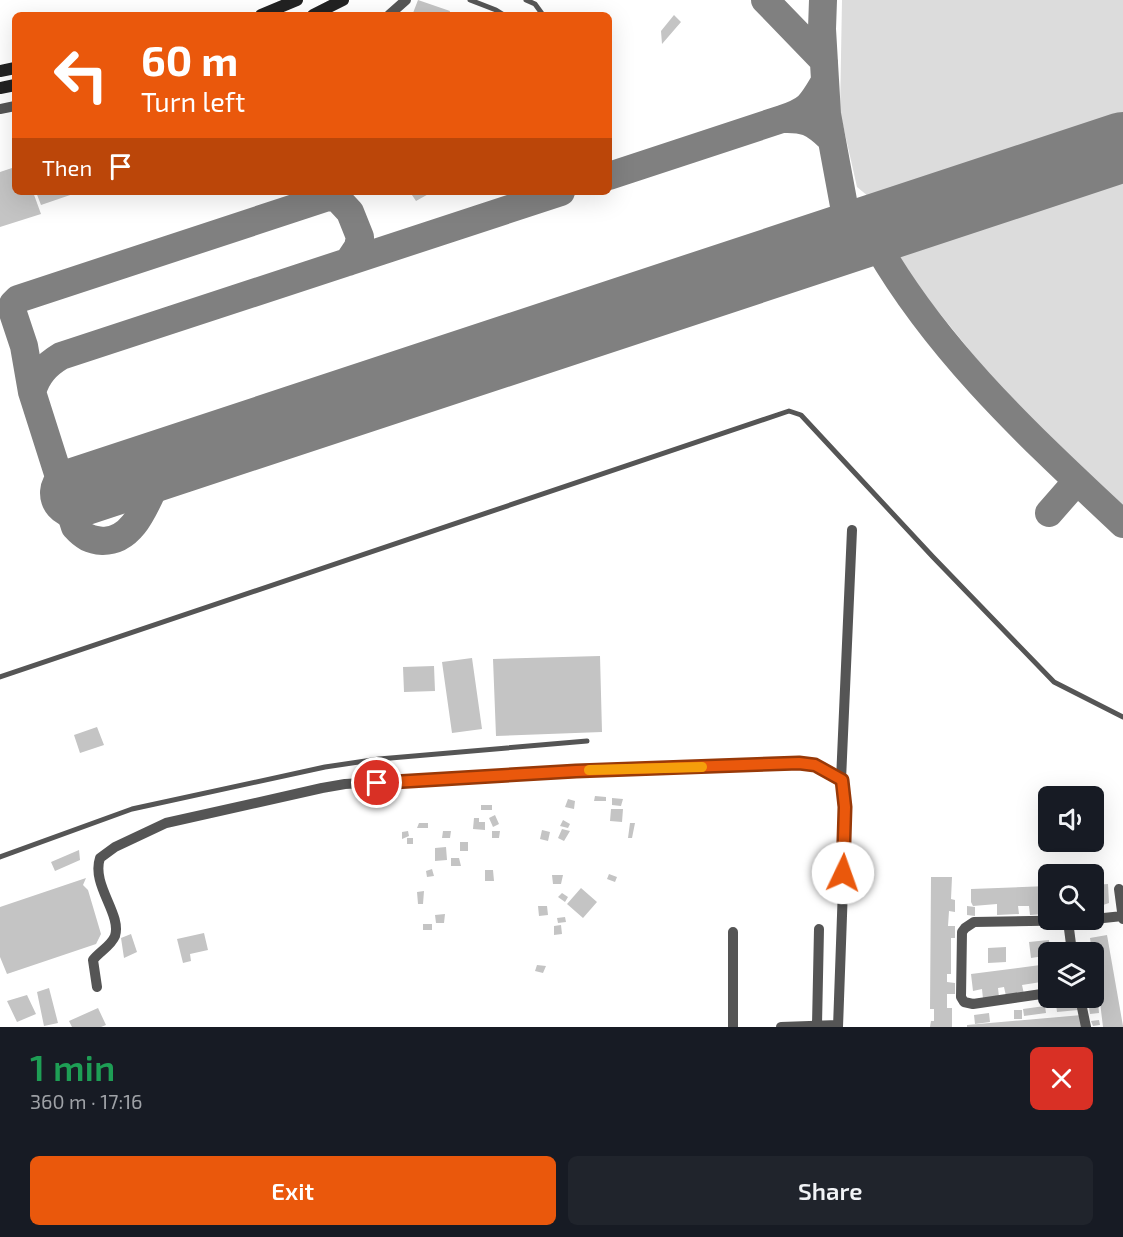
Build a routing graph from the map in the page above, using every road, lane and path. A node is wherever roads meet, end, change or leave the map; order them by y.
1 (297, 0) edge
2 (343, 0) edge
3 (406, 0) edge
4 (470, 0) edge
5 (526, 0) edge
6 (268, 12) edge
7 (318, 12) edge
8 (392, 12) edge
9 (499, 12) edge
10 (541, 12) edge
11 (852, 530) dead end
12 (0, 676) edge
13 (1123, 717) edge
14 (587, 741) dead end
15 (842, 780) junction
16 (0, 857) edge
17 (1119, 889) dead end
18 (1123, 917) edge
19 (1104, 918) edge
20 (1038, 921) edge
21 (819, 929) dead end
22 (733, 932) dead end
23 (97, 987) dead end
24 (1038, 994) edge
25 (1082, 1008) edge
26 (817, 1025) junction
27 (838, 1026) edge
28 (733, 1027) edge
29 (781, 1027) edge
30 (1086, 1027) edge

1 - 6 main road
2 - 7 main road
3 - 8 street
4 - 9 lane
5 - 10 lane
11 - 15 street
12 - 13 lane
14 - 16 lane
15 - 23 street
15 - 27 street
17 - 18 street
18 - 19 street
20 - 24 street
21 - 26 street
22 - 28 street
25 - 30 street
26 - 27 street
26 - 29 street

